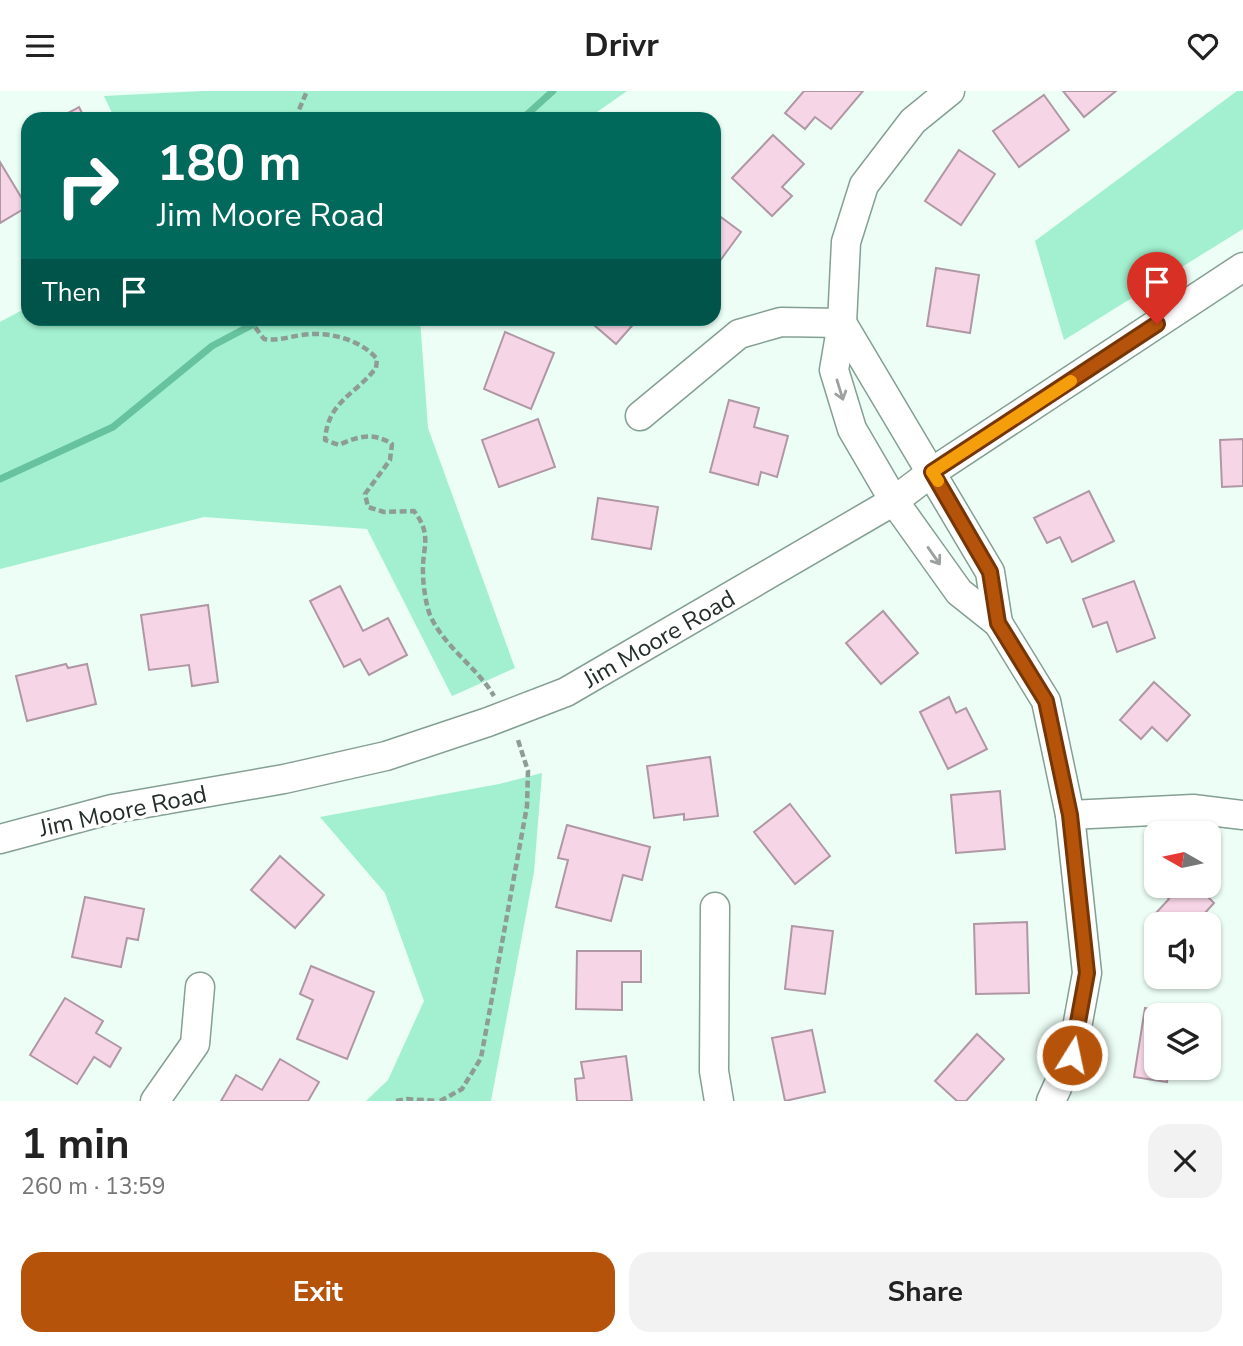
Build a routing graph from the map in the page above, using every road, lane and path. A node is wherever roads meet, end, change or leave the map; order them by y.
1 (307, 91) edge
2 (950, 91) edge
3 (298, 112) edge
4 (1243, 267) edge
5 (842, 323) junction
6 (254, 326) edge
7 (640, 416) dead end
8 (932, 472) junction
9 (894, 501) junction
10 (998, 623) junction
11 (491, 691) dead end
12 (515, 732) dead end
13 (1070, 815) junction
14 (1243, 815) edge
15 (0, 839) edge
16 (715, 907) dead end
17 (200, 987) dead end
18 (155, 1101) edge
19 (396, 1101) edge
20 (439, 1101) edge
21 (719, 1101) edge
22 (1051, 1101) edge

1 - 3 path
2 - 5 street
4 - 8 street, Jim Moore Road
5 - 7 street
5 - 8 street
5 -> 9 street
6 - 11 path
8 - 9 street, Jim Moore Road
8 - 10 street
9 -> 10 street
9 - 15 street, Jim Moore Road
10 - 13 street
12 - 20 path
13 - 14 street
13 - 22 street
16 - 21 street
17 - 18 street
19 - 20 path

